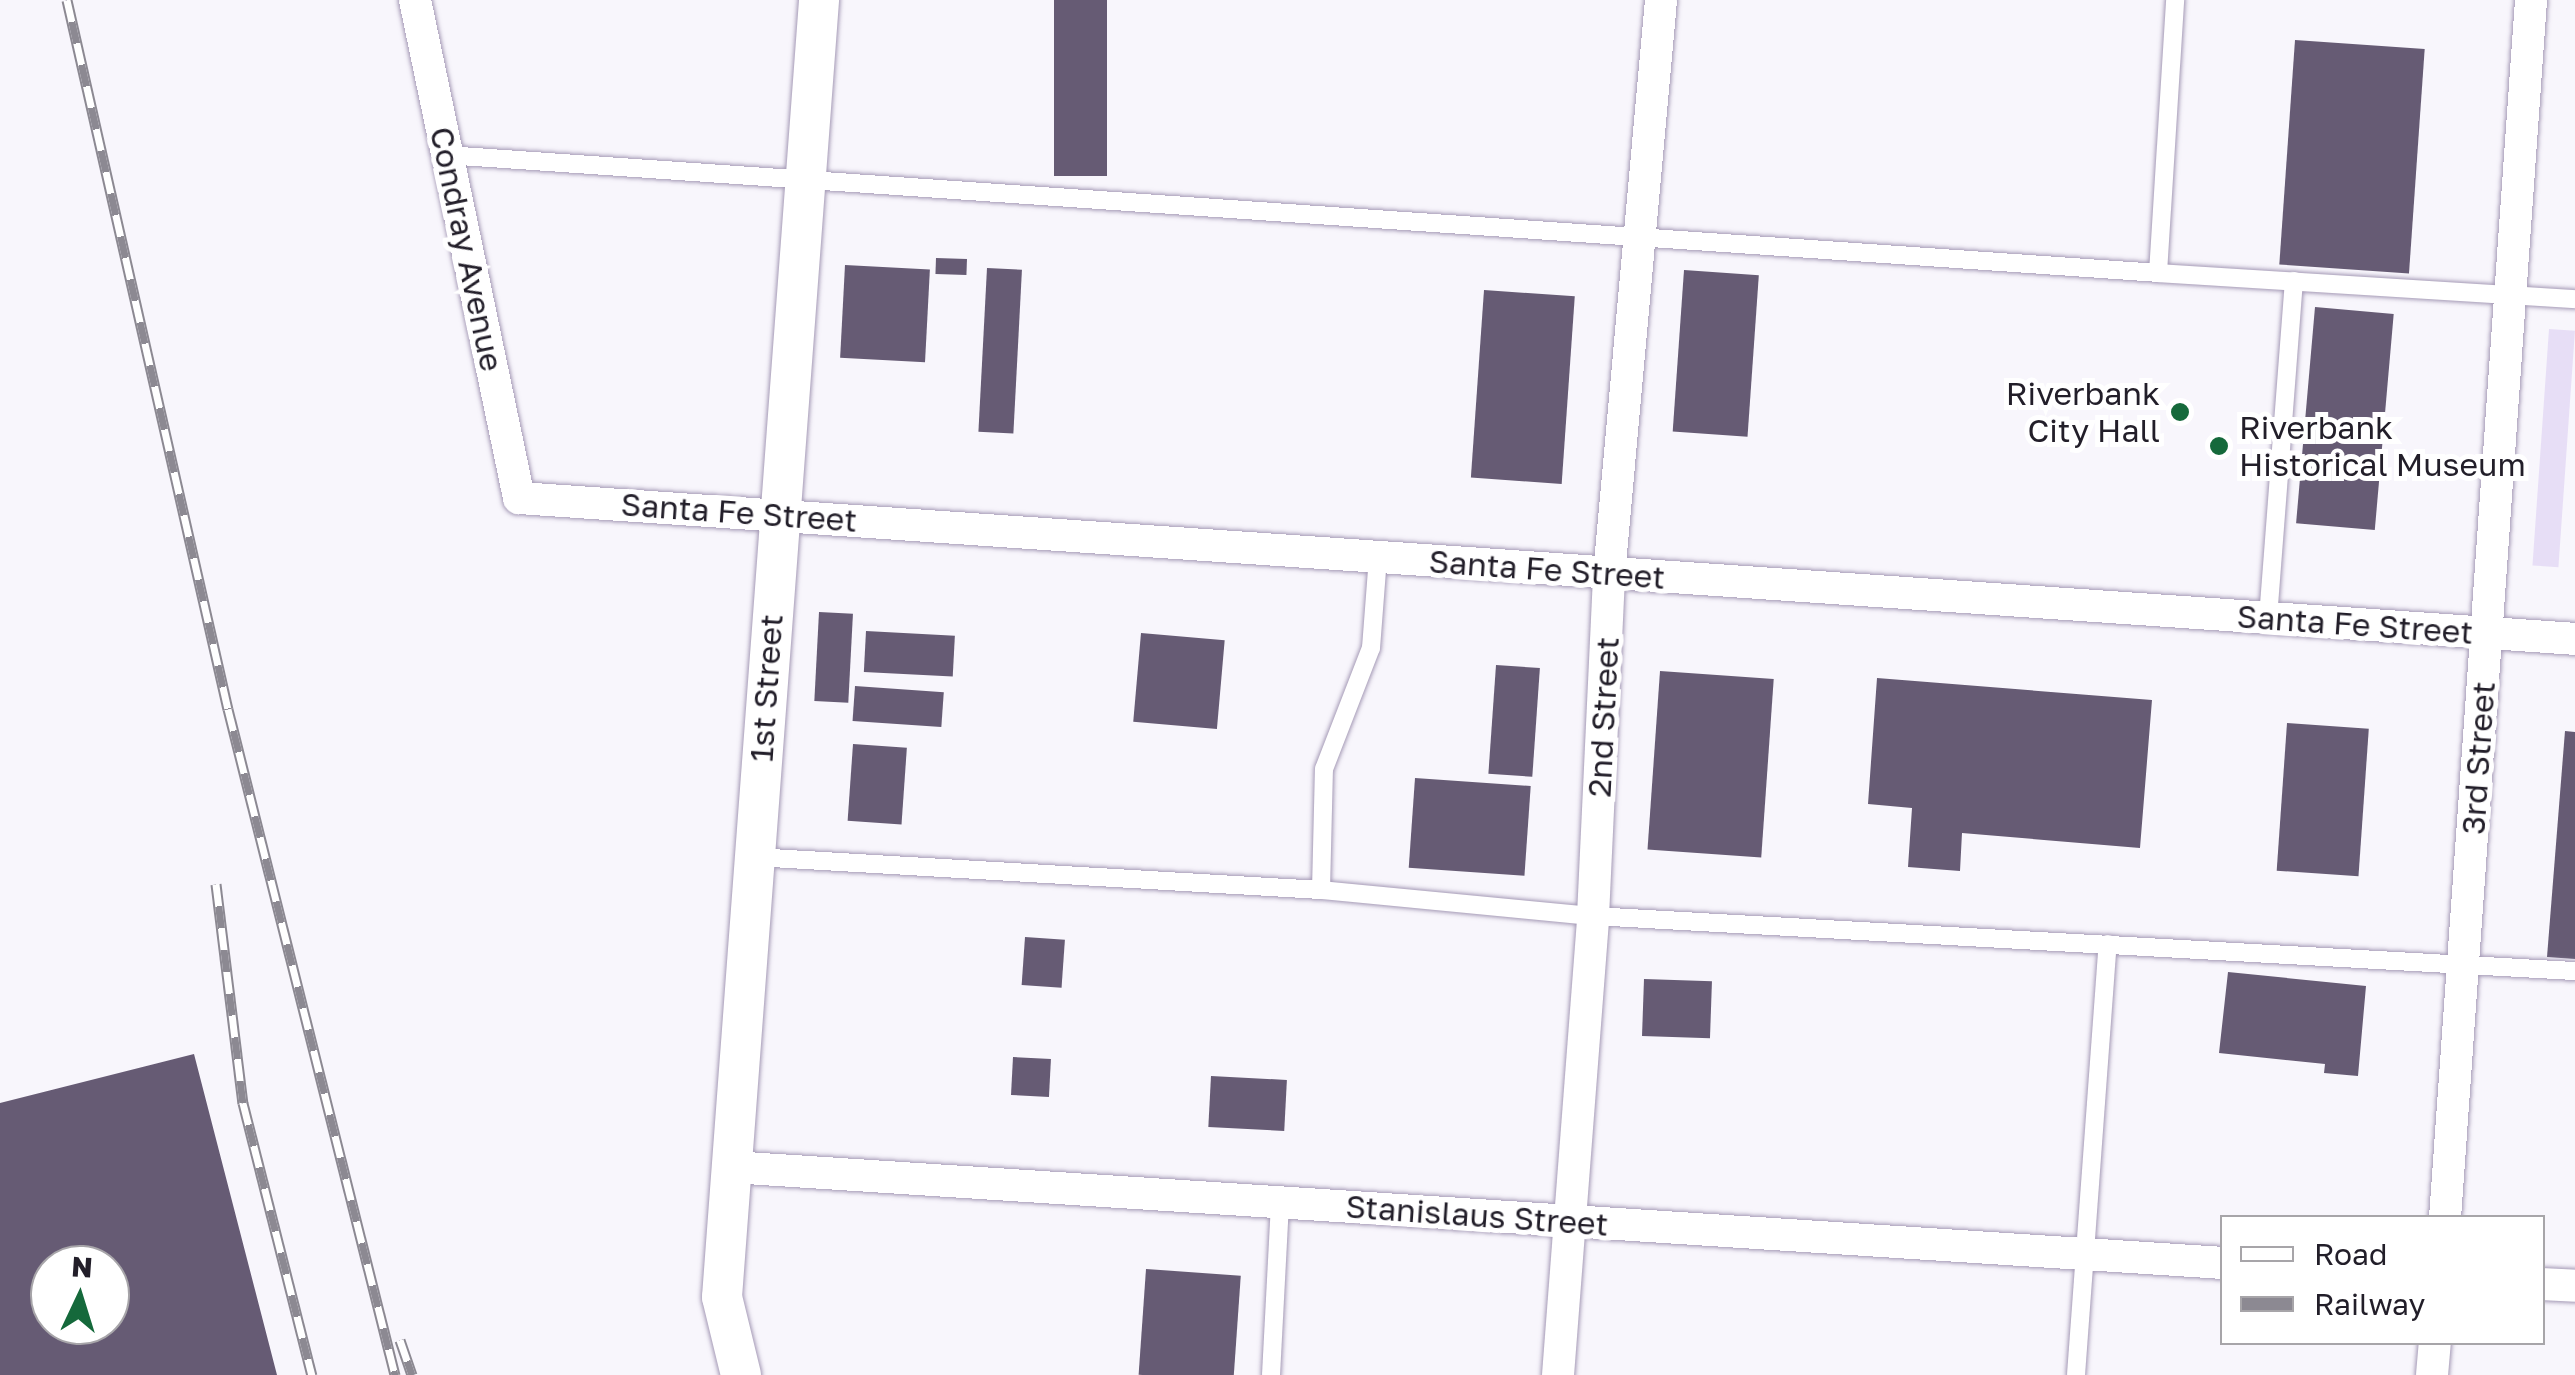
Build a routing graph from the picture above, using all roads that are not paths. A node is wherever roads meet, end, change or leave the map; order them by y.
1 (415, 0) edge
2 (819, 0) edge
3 (1661, 0) edge
4 (2175, 0) edge
5 (2531, 0) edge
6 (446, 154) junction
7 (804, 178) junction
8 (1644, 238) junction
9 (2158, 273) junction
10 (2294, 281) junction
11 (2510, 294) junction
12 (2575, 299) edge
13 (519, 498) joint
14 (778, 514) junction
15 (1378, 556) junction
16 (1610, 575) junction
17 (2268, 618) junction
18 (2486, 633) junction
19 (2575, 639) edge
20 (753, 858) junction
21 (1320, 890) junction
22 (1594, 916) junction
23 (2108, 944) junction
24 (2464, 962) junction
25 (2575, 971) edge
26 (731, 1167) junction
27 (1280, 1202) junction
28 (2445, 1215) edge
29 (1571, 1222) junction
30 (2084, 1254) junction
31 (2220, 1263) edge
32 (2545, 1284) edge
33 (2575, 1286) edge
34 (2435, 1345) edge
35 (741, 1375) edge
36 (1271, 1375) edge
37 (1558, 1375) edge
38 (2076, 1375) edge
39 (2432, 1375) edge

1 - 6 street, Condray Avenue
2 - 7 street, 1st Street
3 - 8 street, 2nd Street
4 - 9 lane
5 - 11 street, 3rd Street
6 - 7 lane
6 - 13 street, Condray Avenue
7 - 8 lane
7 - 14 street, 1st Street
8 - 9 lane
8 - 16 street, 2nd Street
9 - 10 lane
10 - 11 lane
10 - 17 lane
11 - 12 lane
11 - 18 street, 3rd Street
13 - 14 street, Santa Fe Street
14 - 15 street, Santa Fe Street
14 - 20 street, 1st Street
15 - 16 street, Santa Fe Street
15 - 21 lane
16 - 17 street, Santa Fe Street
16 - 22 street, 2nd Street
17 - 18 street, Santa Fe Street
18 - 19 street, Santa Fe Street
18 - 24 street, 3rd Street
20 - 21 lane
20 - 26 street, 1st Street
21 - 22 lane
22 - 23 lane
22 - 29 street, 2nd Street
23 - 24 lane
23 - 30 lane
24 - 25 lane
24 - 28 street, 3rd Street
26 - 27 street, Stanislaus Street
26 - 35 street, 1st Street
27 - 29 street, Stanislaus Street
27 - 36 lane
29 - 30 street, Stanislaus Street
29 - 37 street, 2nd Street
30 - 31 street, Stanislaus Street
30 - 38 lane
32 - 33 street
34 - 39 street

